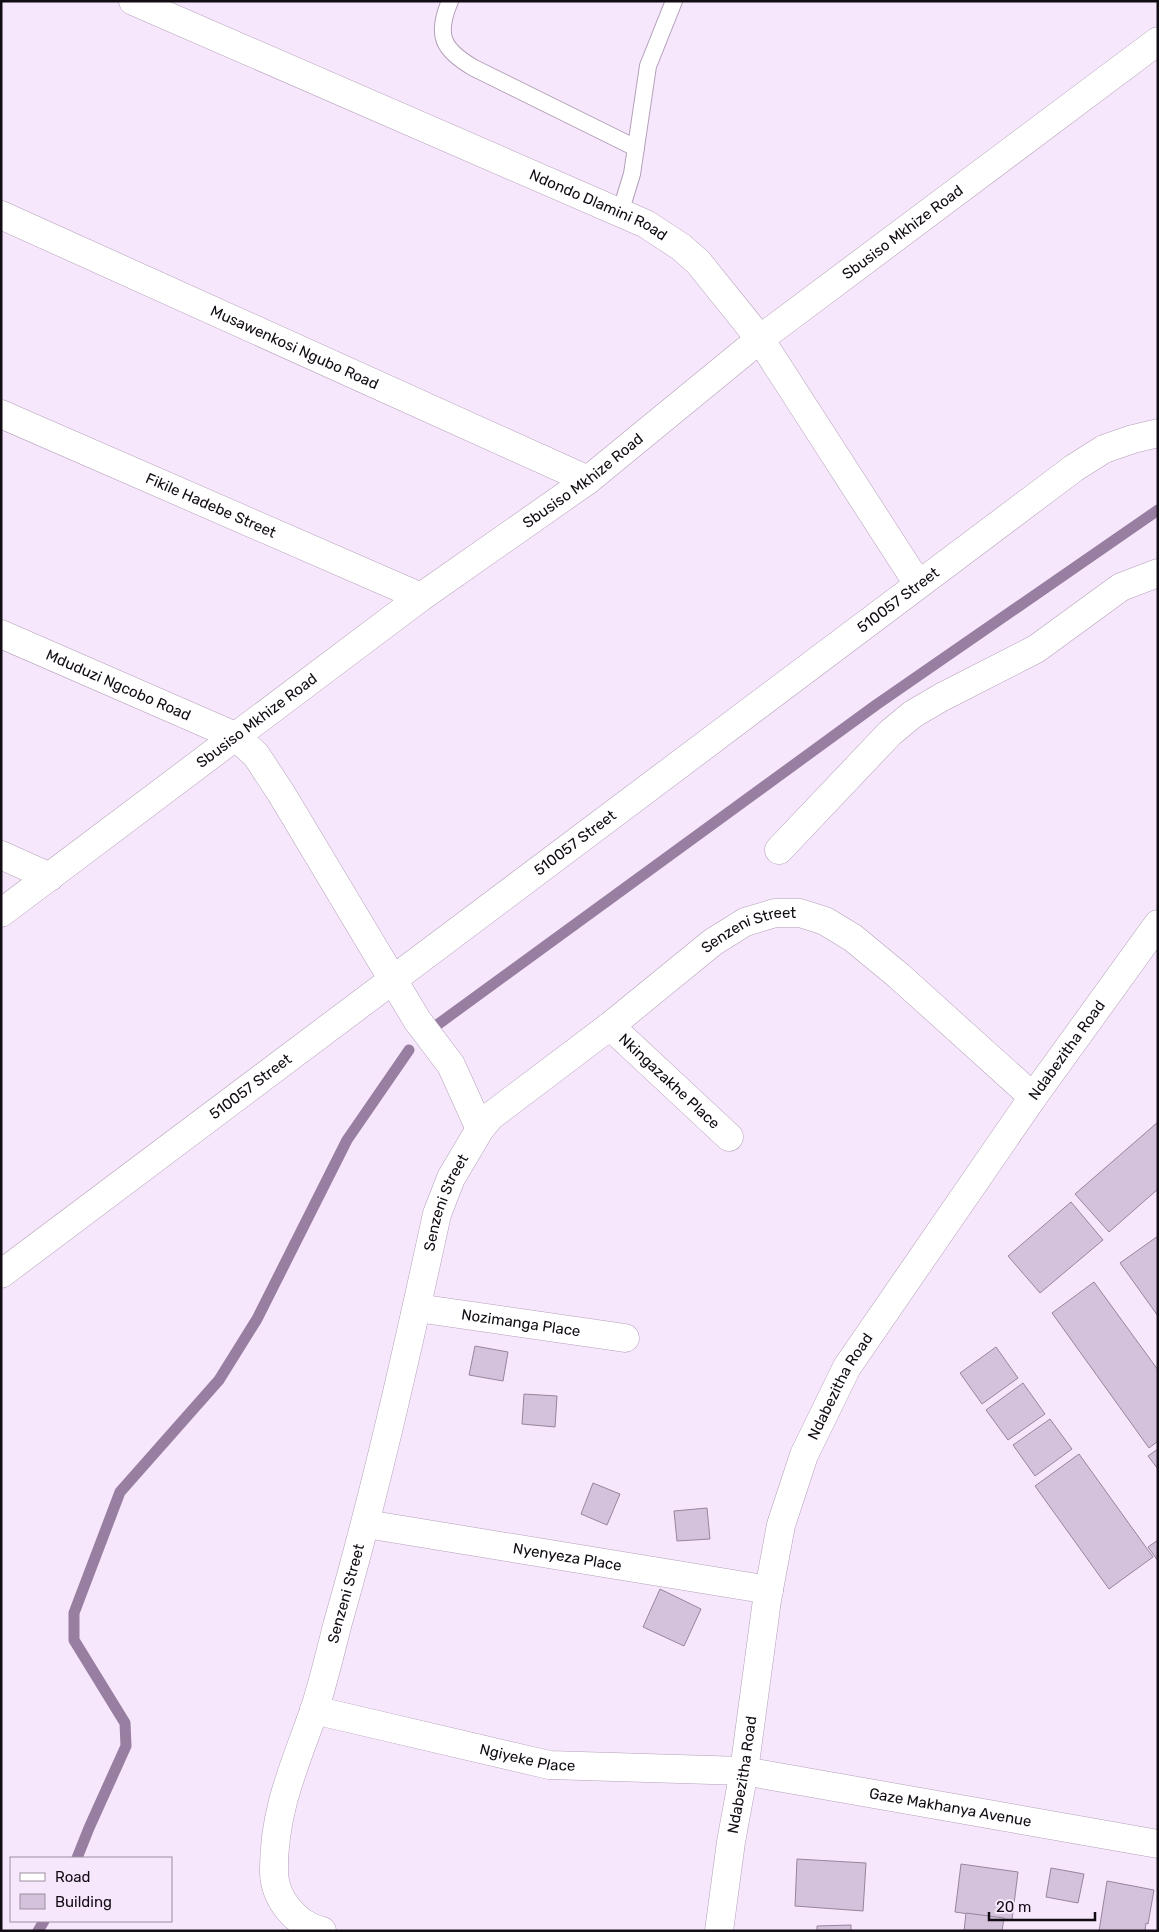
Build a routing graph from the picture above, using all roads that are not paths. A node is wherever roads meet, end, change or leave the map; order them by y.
1 (133, 1) edge
2 (450, 1) edge
3 (674, 1) edge
4 (1158, 41) edge
5 (636, 148) junction
6 (620, 213) junction
7 (1, 215) edge
8 (760, 339) junction
9 (1, 414) edge
10 (1158, 433) edge
11 (588, 480) junction
12 (1158, 573) edge
13 (918, 584) junction
14 (422, 597) junction
15 (1, 634) edge
16 (235, 736) junction
17 (779, 850) dead end
18 (1, 855) edge
19 (50, 876) junction
20 (1, 913) edge
21 (1158, 924) edge
22 (394, 978) junction
23 (610, 1026) junction
24 (1033, 1097) junction
25 (480, 1129) junction
26 (729, 1137) dead end
27 (1, 1274) edge
28 (416, 1308) junction
29 (625, 1338) dead end
30 (366, 1524) junction
31 (769, 1590) junction
32 (314, 1710) junction
33 (744, 1771) junction
34 (1158, 1844) edge
35 (322, 1931) edge
36 (719, 1931) edge

1 - 6 street, Ndondo Dlamini Road
2 - 5 lane
3 - 5 lane
4 - 8 street, Sbusiso Mkhize Road
5 - 6 lane
6 - 8 street, Ndondo Dlamini Road
7 - 11 street, Musawenkosi Ngubo Road
8 - 11 street, Sbusiso Mkhize Road
8 - 13 street, Ndondo Dlamini Road
9 - 14 street, Fikile Hadebe Street
10 - 13 street, 510057 Street
11 - 14 street, Sbusiso Mkhize Road
12 - 17 street
13 - 22 street, 510057 Street
14 - 16 street, Sbusiso Mkhize Road
15 - 16 street, Mduduzi Ngcobo Road
16 - 19 street, Sbusiso Mkhize Road
16 - 22 street
18 - 19 street
19 - 20 street, Sbusiso Mkhize Road
21 - 24 street, Ndabezitha Road
22 - 25 street
22 - 27 street, 510057 Street
23 - 24 street, Senzeni Street
23 - 25 street, Senzeni Street
23 - 26 street, Nkingazakhe Place
24 - 31 street, Ndabezitha Road
25 - 28 street, Senzeni Street
28 - 29 street, Nozimanga Place
28 - 30 street, Senzeni Street
30 - 31 street, Nyenyeza Place
30 - 32 street, Senzeni Street
31 - 33 street, Ndabezitha Road
32 - 33 street, Ngiyeke Place
32 - 35 street, Senzeni Street
33 - 34 street, Gaze Makhanya Avenue
33 - 36 street, Ndabezitha Road

